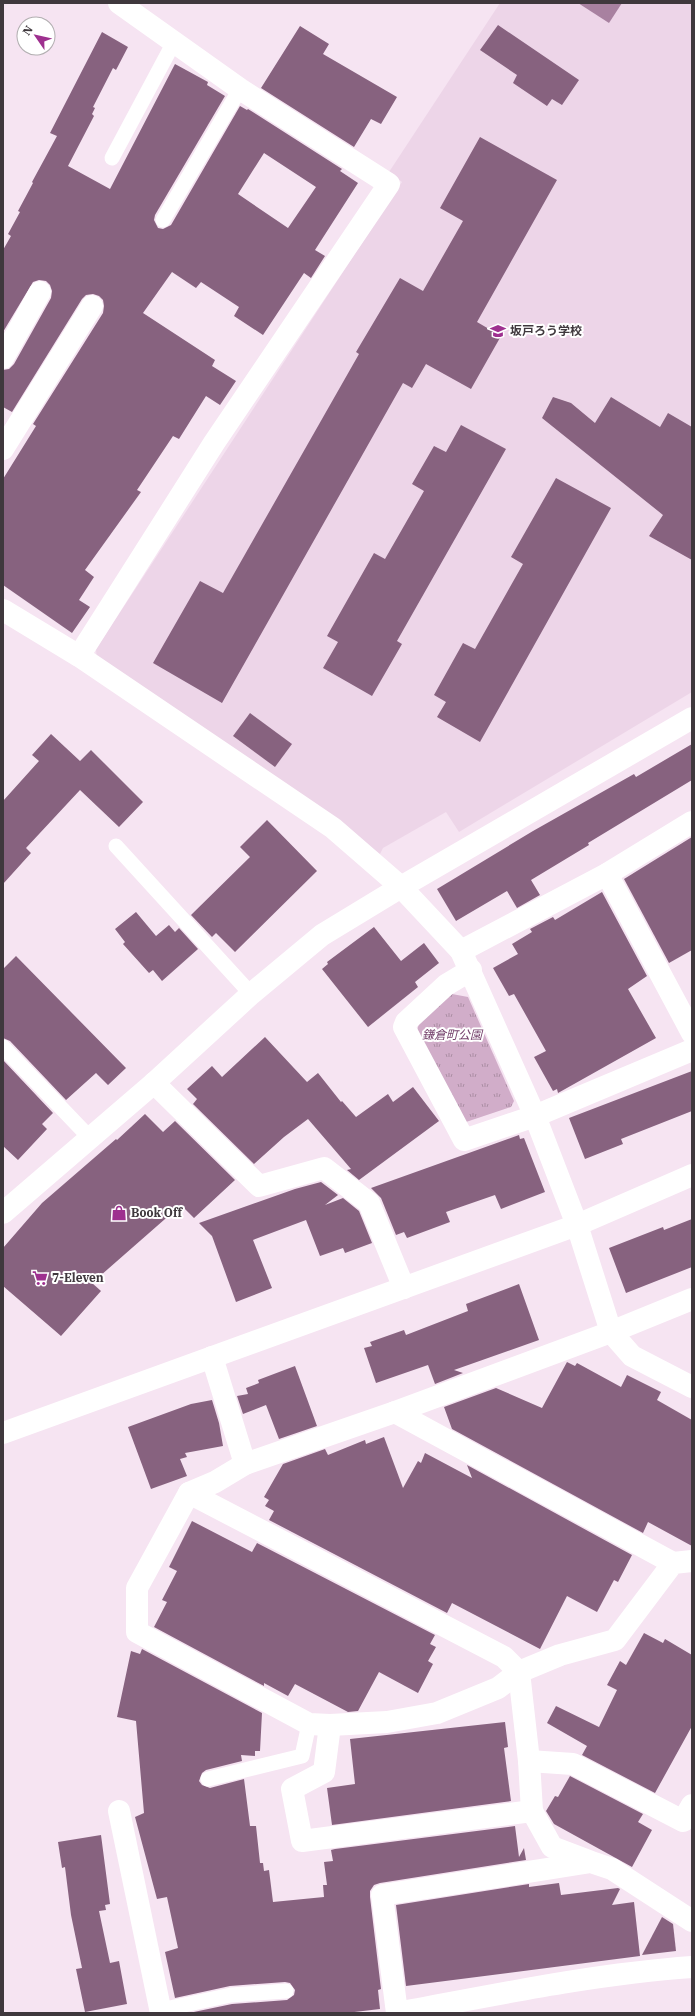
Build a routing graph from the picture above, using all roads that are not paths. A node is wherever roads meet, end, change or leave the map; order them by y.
1 (119, 3) edge
2 (174, 42) junction
3 (240, 89) junction
4 (112, 158) dead end
5 (163, 220) dead end
6 (40, 292) dead end
7 (92, 306) dead end
8 (3, 358) edge
9 (3, 449) edge
10 (3, 610) edge
11 (79, 656) junction
12 (692, 719) edge
13 (692, 822) edge
14 (116, 846) dead end
15 (607, 874) junction
16 (401, 886) junction
17 (461, 951) junction
18 (471, 970) junction
19 (251, 994) junction
20 (692, 1033) edge
21 (3, 1047) edge
22 (692, 1050) edge
23 (154, 1083) junction
24 (535, 1116) junction
25 (90, 1138) junction
26 (692, 1176) edge
27 (3, 1213) edge
28 (577, 1225) junction
29 (404, 1288) junction
30 (692, 1299) edge
31 (611, 1332) junction
32 (212, 1357) junction
33 (692, 1388) edge
34 (395, 1412) junction
35 (3, 1433) edge
36 (245, 1464) junction
37 (189, 1493) junction
38 (682, 1562) edge
39 (519, 1672) junction
40 (309, 1724) junction
41 (330, 1725) junction
42 (529, 1761) junction
43 (208, 1779) dead end
44 (692, 1805) edge
45 (119, 1811) dead end
46 (532, 1811) junction
47 (591, 1862) junction
48 (692, 1921) edge
49 (692, 1967) edge
50 (286, 1991) dead end
51 (160, 2011) edge

1 - 2 street
2 - 3 street
2 - 4 lane
3 - 5 lane
3 - 11 street
6 - 8 street
7 - 9 street
10 - 11 street
11 - 16 street
12 - 16 street
13 - 15 street
14 - 19 lane
15 - 17 street
15 - 20 street
16 - 17 street
16 - 19 street
17 - 18 street
18 - 24 street
18 - 24 street
19 - 23 street
21 - 25 lane
22 - 24 street
23 - 25 street
23 - 29 street
24 - 28 street
25 - 27 street
26 - 28 street
28 - 29 street
28 - 31 street
29 - 32 street
30 - 31 street
31 - 33 street
31 - 34 street
32 - 35 street
32 - 36 street
34 - 36 street
34 - 38 street
36 - 37 street
37 - 39 street
37 - 40 street
38 - 39 street
39 - 41 street
39 - 42 street
40 - 41 street
40 - 43 lane
41 - 46 street
42 - 44 street
42 - 46 street
45 - 51 street
46 - 47 street
47 - 48 street
47 - 49 street
50 - 51 lane

